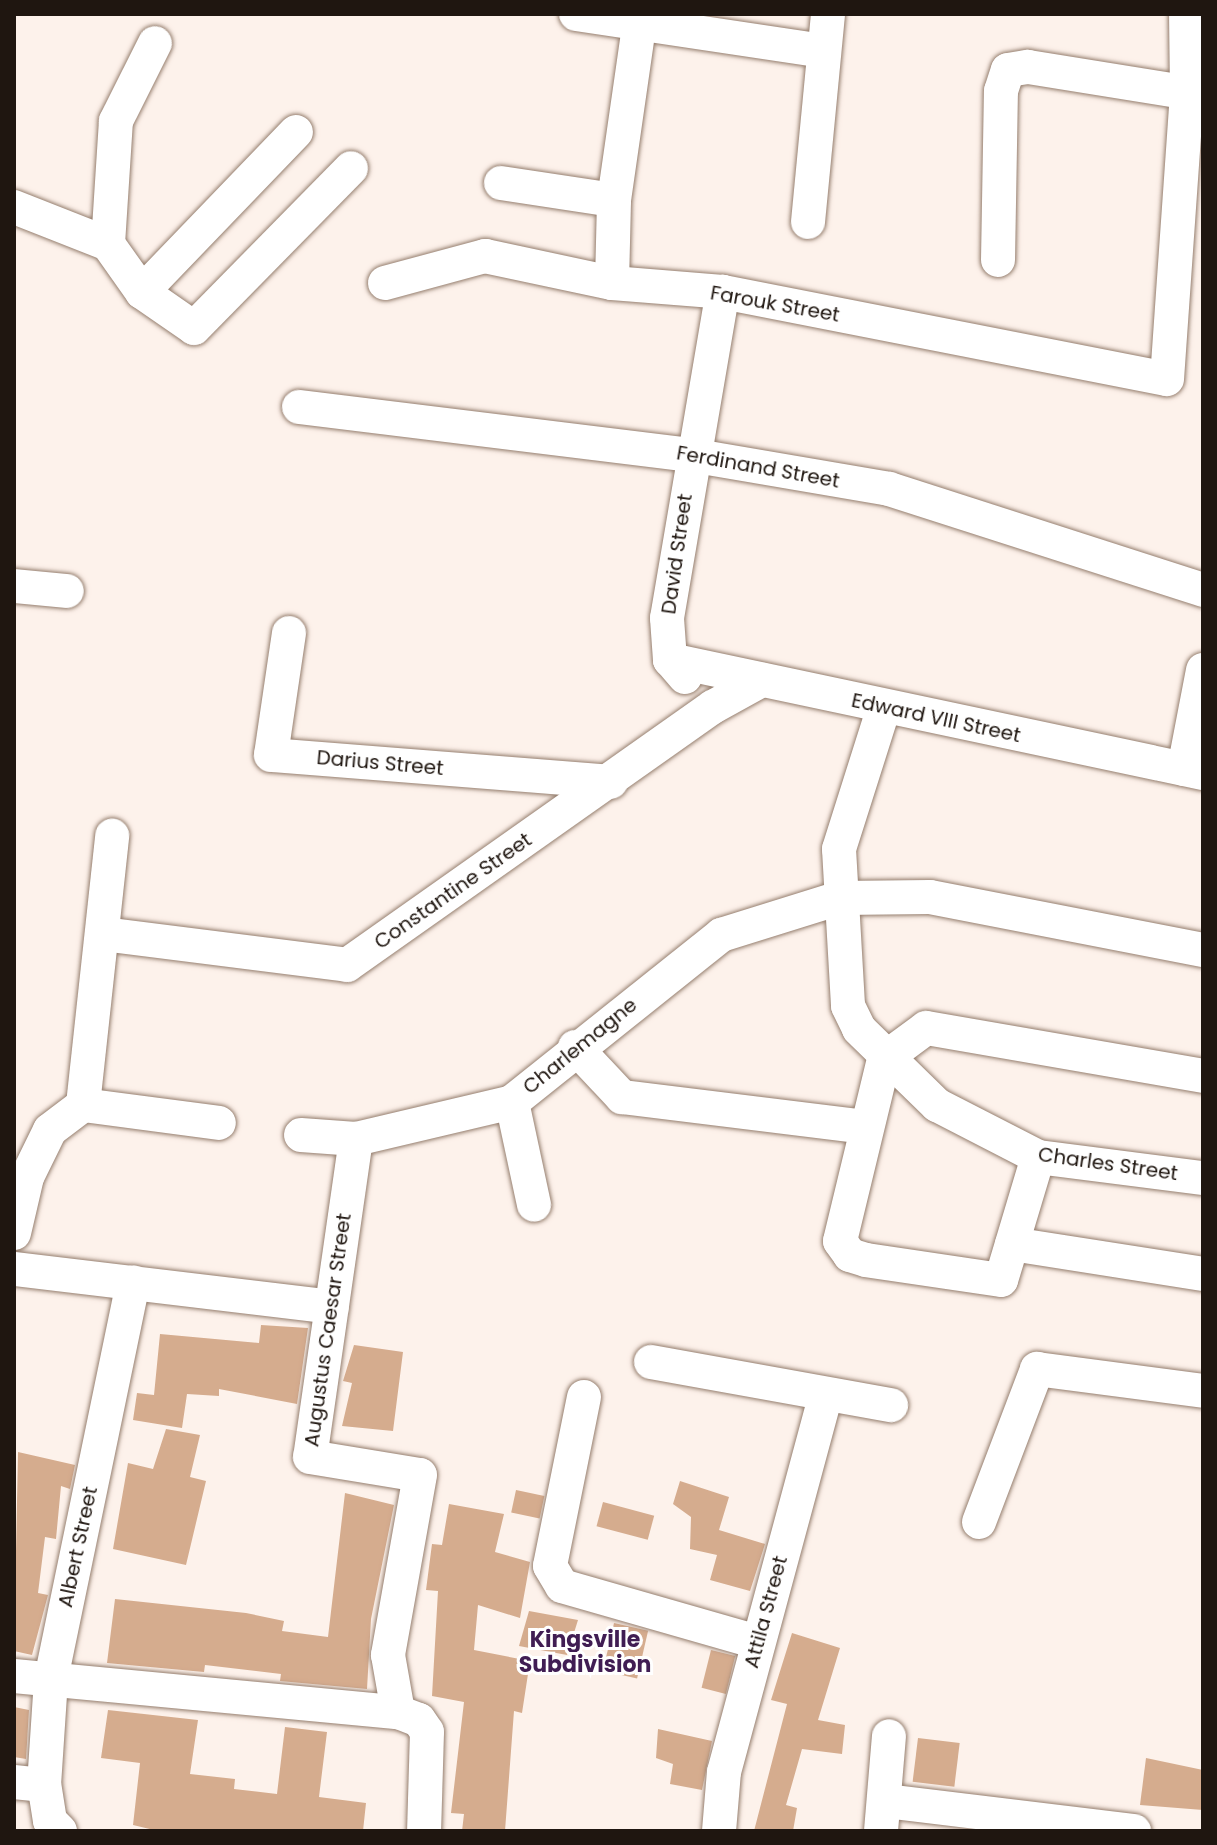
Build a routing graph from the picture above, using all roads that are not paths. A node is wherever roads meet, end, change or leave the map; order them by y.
1 (576, 14) edge
2 (828, 14) edge
3 (1186, 14) edge
4 (639, 26) junction
5 (155, 43) dead end
6 (823, 51) junction
7 (1195, 94) edge
8 (296, 132) dead end
9 (351, 168) dead end
10 (501, 183) dead end
11 (614, 200) junction
12 (14, 207) edge
13 (808, 222) dead end
14 (108, 244) junction
15 (998, 260) dead end
16 (385, 283) dead end
17 (612, 283) junction
18 (142, 292) junction
19 (723, 292) junction
20 (299, 407) dead end
21 (691, 455) junction
22 (14, 586) edge
23 (1203, 590) edge
24 (67, 591) dead end
25 (289, 633) dead end
26 (670, 660) junction
27 (1203, 670) edge
28 (762, 680) junction
29 (713, 707) junction
30 (884, 707) junction
31 (1194, 771) edge
32 (611, 782) junction
33 (112, 836) dead end
34 (840, 898) junction
35 (103, 934) junction
36 (1203, 950) edge
37 (575, 1047) junction
38 (884, 1059) junction
39 (1203, 1076) edge
40 (512, 1102) junction
41 (83, 1105) junction
42 (219, 1123) dead end
43 (866, 1127) junction
44 (301, 1135) dead end
45 (356, 1139) junction
46 (1038, 1157) junction
47 (1203, 1178) edge
48 (534, 1205) dead end
49 (14, 1233) edge
50 (1012, 1244) junction
51 (14, 1269) edge
52 (1203, 1274) edge
53 (133, 1282) junction
54 (332, 1307) junction
55 (651, 1362) dead end
56 (1203, 1391) edge
57 (826, 1395) junction
58 (584, 1397) dead end
59 (891, 1405) dead end
60 (979, 1522) dead end
61 (757, 1642) junction
62 (14, 1676) edge
63 (51, 1679) junction
64 (398, 1712) junction
65 (889, 1736) dead end
66 (29, 1784) edge
67 (883, 1816) edge
68 (60, 1831) edge
69 (424, 1831) edge
70 (719, 1831) edge
71 (1134, 1831) edge

1 - 4 street
2 - 6 street
3 - 7 street
4 - 6 street
4 - 11 street
5 - 14 street
6 - 13 street
7 - 15 street
7 - 19 street, Farouk Street
8 - 18 street
9 - 18 street
10 - 11 street
11 - 17 street
12 - 14 street
14 - 18 street
16 - 17 street, Farouk Street
17 - 19 street, Farouk Street
19 - 21 street, David Street
20 - 21 street, Ferdinand Street
21 - 23 street, Ferdinand Street
21 - 26 street, David Street
22 - 24 street
25 - 32 street, Darius Street
26 - 28 street, Edward VIII Street
26 - 29 street
27 - 31 street
28 - 29 street, Constantine Street
28 - 30 street, Edward VIII Street
29 - 32 street, Constantine Street
30 - 31 street, Edward VIII Street
30 - 34 street, Charles Street
32 - 35 street, Constantine Street
33 - 35 street
34 - 36 street, Charlemagne
34 - 37 street, Charlemagne
34 - 38 street, Charles Street
35 - 41 street
37 - 40 street, Charlemagne
37 - 43 street
38 - 39 street
38 - 43 street
38 - 46 street, Charles Street
40 - 45 street, Charlemagne
40 - 48 street
41 - 42 street
41 - 49 street
43 - 50 street
44 - 45 street, Charlemagne
45 - 54 street, Augustus Caesar Street
46 - 47 street, Charles Street
46 - 50 street
50 - 52 street
51 - 53 street
53 - 54 street
53 - 63 street, Albert Street
54 - 64 street, Augustus Caesar Street
55 - 57 street
56 - 60 street
57 - 59 street
57 - 61 street, Attila Street
58 - 61 street
61 - 70 street, Attila Street
62 - 63 street
63 - 64 street
63 - 66 street, Albert Street
64 - 69 street
65 - 67 street
66 - 68 street, Albert Street
67 - 71 street

